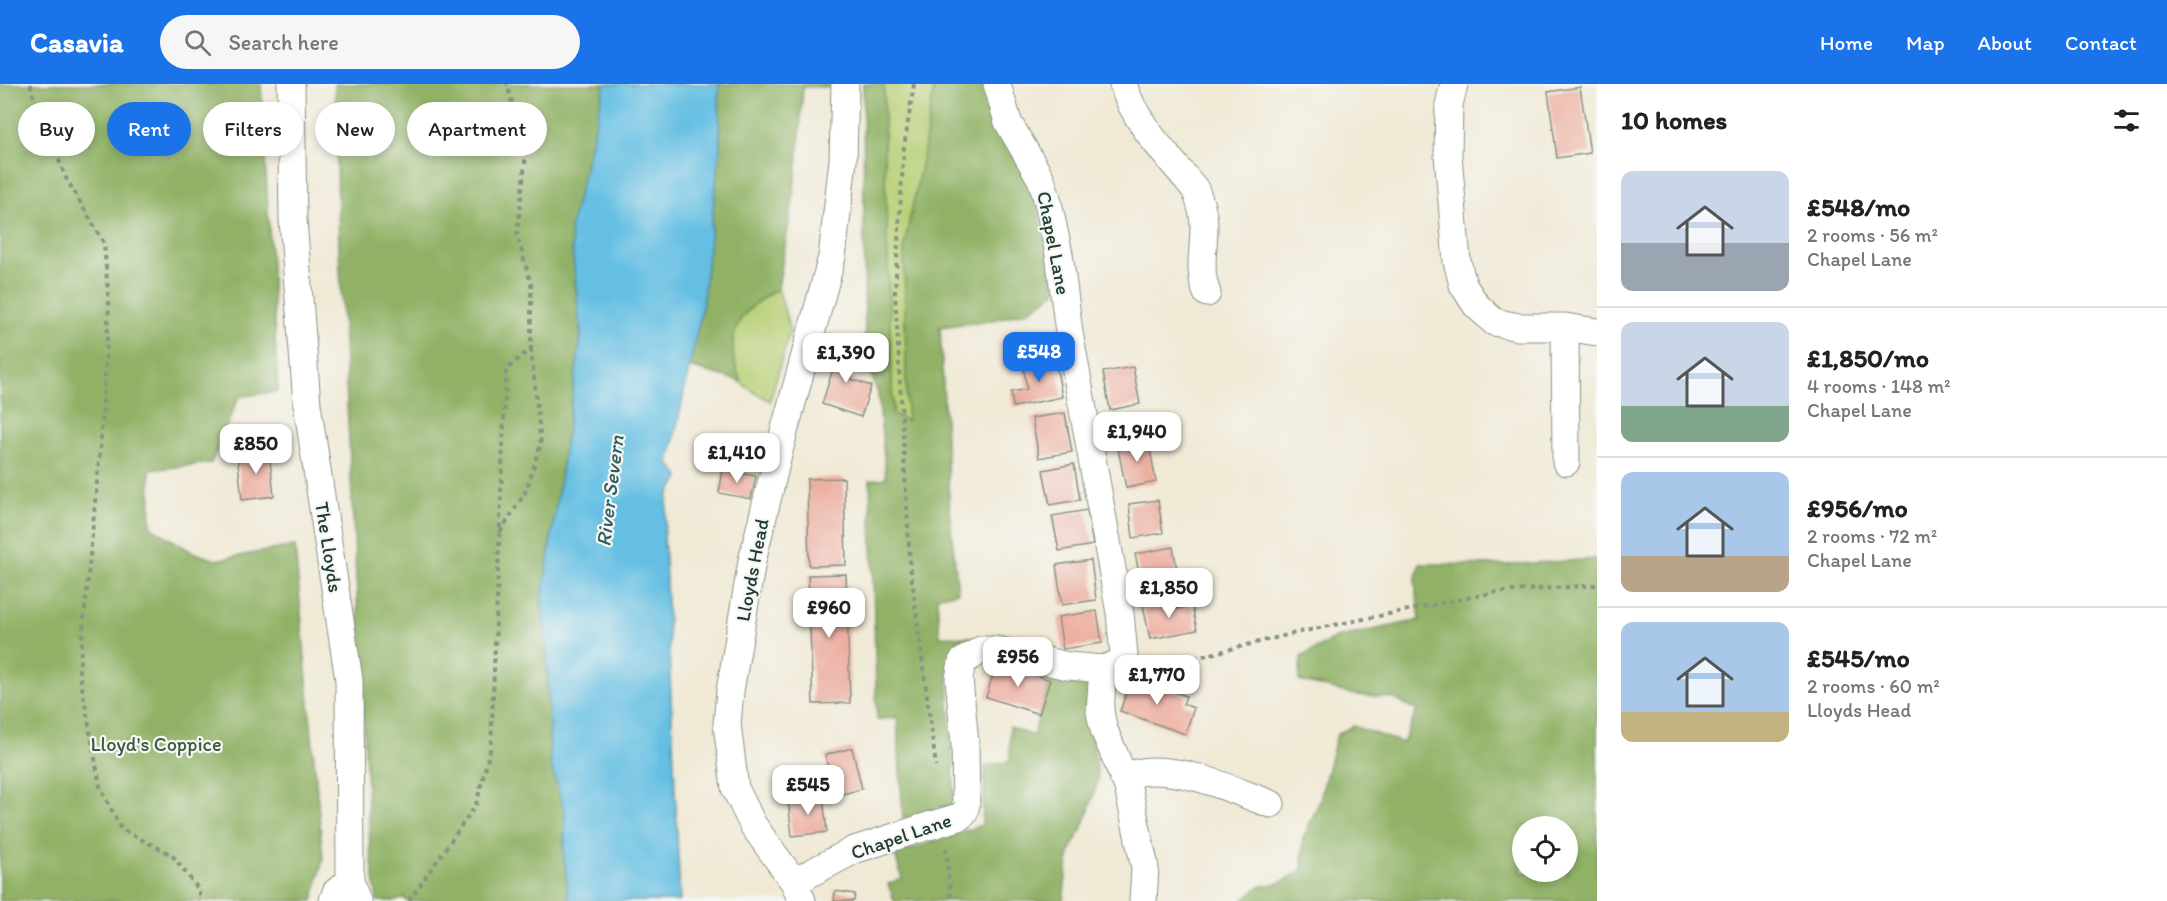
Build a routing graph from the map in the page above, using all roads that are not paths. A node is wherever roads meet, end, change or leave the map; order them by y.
1 (291, 84) edge
2 (845, 84) edge
3 (997, 84) edge
4 (1122, 84) edge
5 (1454, 84) edge
6 (1207, 293) dead end
7 (1565, 327) junction
8 (1597, 332) edge
9 (1566, 462) dead end
10 (1114, 662) junction
11 (1124, 776) junction
12 (1271, 804) dead end
13 (798, 892) edge
14 (347, 894) edge
15 (1143, 901) edge

1 - 14 street, The Lloyds
2 - 13 street, Lloyds Head
3 - 10 street, Chapel Lane
4 - 6 street
5 - 7 street
7 - 8 street
7 - 9 street
10 - 11 street
10 - 13 street, Chapel Lane, bridge
11 - 12 street
11 - 15 street

